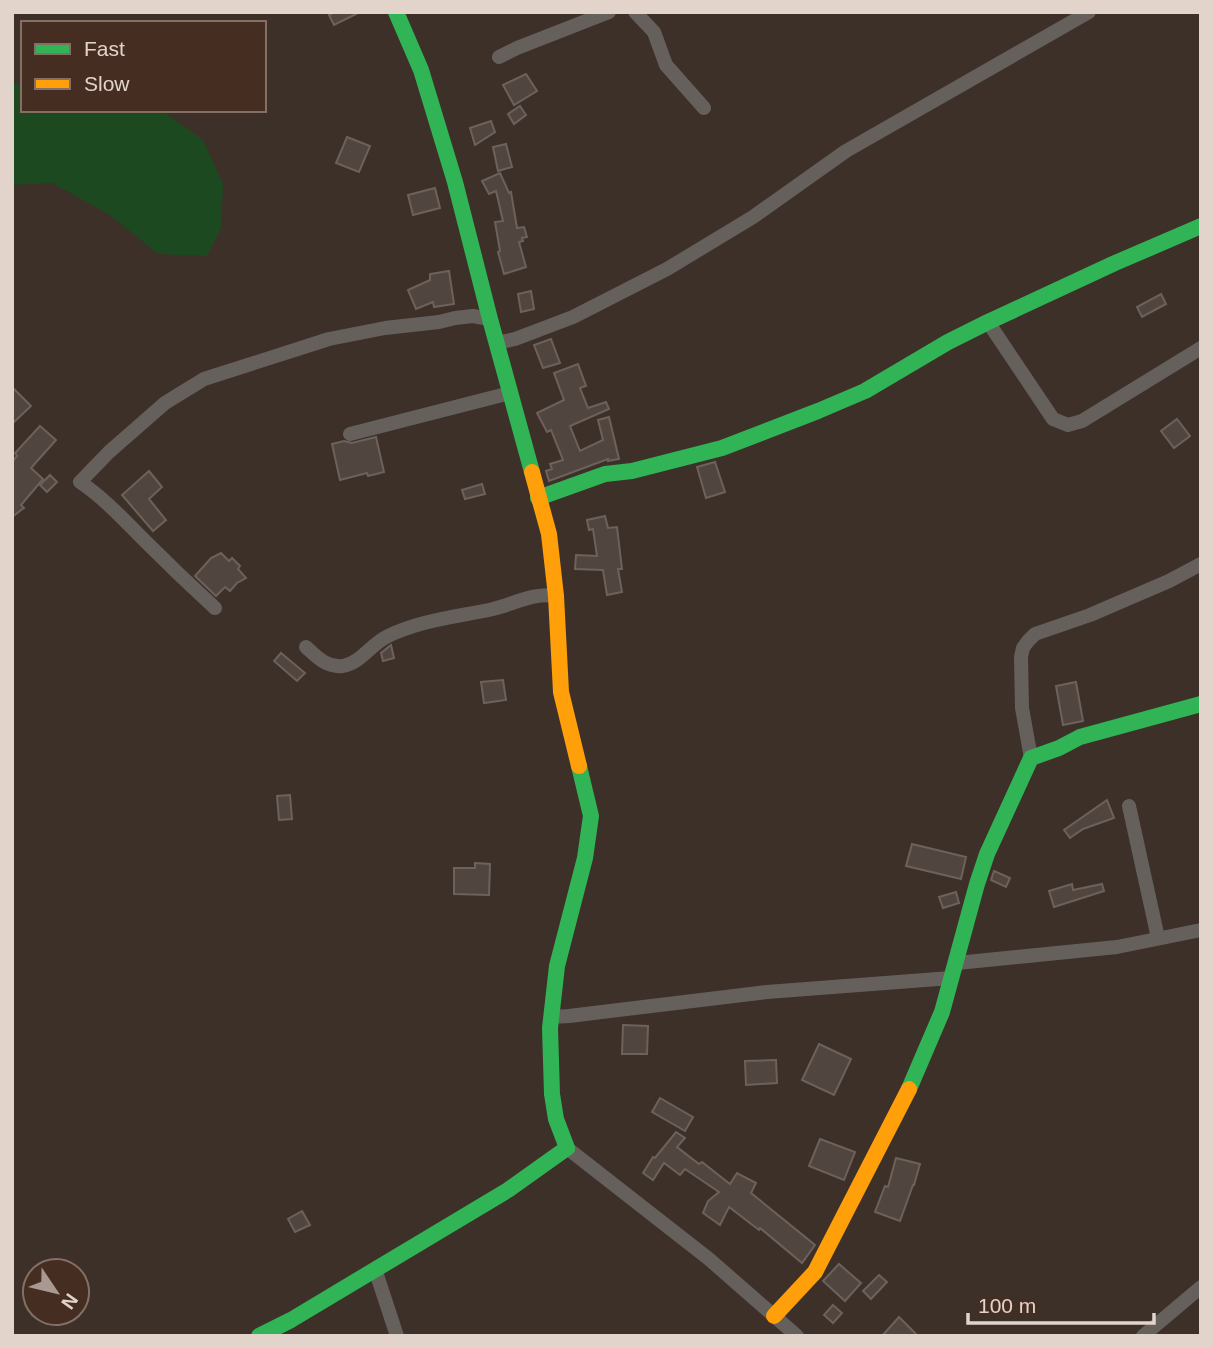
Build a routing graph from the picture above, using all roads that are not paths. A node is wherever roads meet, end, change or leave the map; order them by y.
1 (396, 12) edge
2 (609, 12) edge
3 (635, 12) edge
4 (1089, 12) edge
5 (499, 57) dead end
6 (704, 108) dead end
7 (1201, 226) edge
8 (490, 319) junction
9 (988, 322) junction
10 (496, 343) junction
11 (1201, 348) edge
12 (510, 393) junction
13 (350, 434) dead end
14 (538, 498) junction
15 (1201, 564) edge
16 (556, 596) junction
17 (215, 608) dead end
18 (306, 647) dead end
19 (1201, 704) edge
20 (1031, 758) junction
21 (1129, 806) dead end
22 (1201, 930) edge
23 (1158, 938) junction
24 (954, 970) junction
25 (551, 1017) junction
26 (567, 1148) junction
27 (375, 1269) junction
28 (1201, 1287) edge
29 (774, 1316) junction
30 (259, 1336) edge
31 (397, 1336) edge
32 (797, 1336) edge
33 (1143, 1336) edge

1 - 8 main road
2 - 5 street
3 - 6 street
4 - 10 street
7 - 9 main road
8 - 10 main road
8 - 17 street
9 - 11 street
9 - 14 main road
10 - 12 main road
12 - 13 street
12 - 14 main road
14 - 16 main road
15 - 20 street
16 - 18 street
16 - 25 main road
19 - 20 main road
20 - 24 main road
21 - 23 street
22 - 23 street
23 - 24 street
24 - 25 street
24 - 29 main road
25 - 26 main road
26 - 27 main road
26 - 29 street
27 - 30 main road
27 - 31 street
28 - 33 street
29 - 32 street

